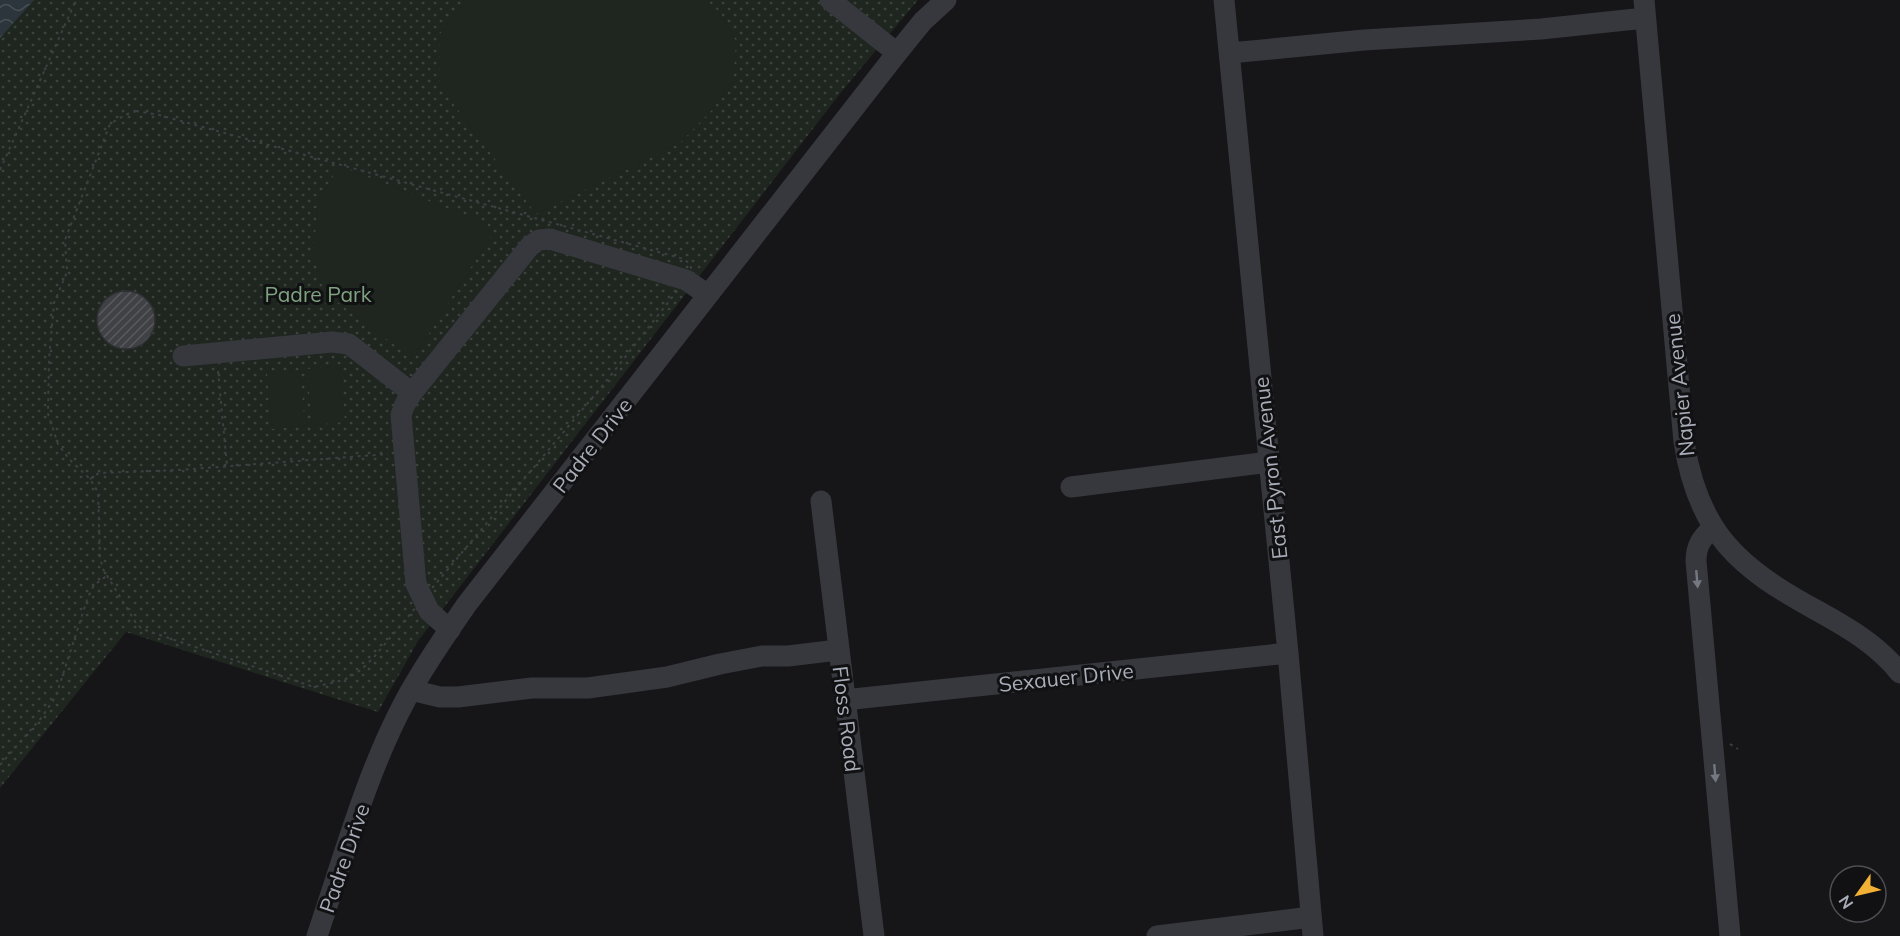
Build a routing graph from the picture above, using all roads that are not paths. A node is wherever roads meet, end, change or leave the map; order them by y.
1 (830, 0) edge
2 (946, 0) edge
3 (1224, 0) edge
4 (1645, 9) edge
5 (897, 53) junction
6 (1230, 53) junction
7 (708, 295) junction
8 (183, 356) dead end
9 (412, 393) junction
10 (1269, 462) junction
11 (1071, 487) dead end
12 (821, 501) dead end
13 (1713, 527) junction
14 (450, 630) junction
15 (838, 650) junction
16 (1288, 653) junction
17 (1900, 673) edge
18 (411, 690) junction
19 (844, 700) junction
20 (1312, 926) edge
21 (317, 936) edge
22 (874, 936) edge
23 (1157, 936) edge
24 (1730, 936) edge

1 - 5 street
2 - 5 street, Padre Drive
3 - 6 street, East Pyron Avenue
4 - 6 street
4 - 13 street, Napier Avenue
5 - 7 street, Padre Drive
6 - 10 street, East Pyron Avenue
7 - 9 street
7 - 14 street, Padre Drive
8 - 9 street
9 - 14 street
10 - 11 street
10 - 16 street, East Pyron Avenue
12 - 15 street, Floss Road
13 - 17 street, Napier Avenue
13 -> 24 street
14 - 18 street, Padre Drive
15 - 18 street
15 - 19 street, Floss Road
16 - 19 street, Sexauer Drive
16 - 20 street, East Pyron Avenue
18 - 21 street, Padre Drive
19 - 22 street, Floss Road
20 - 23 street

